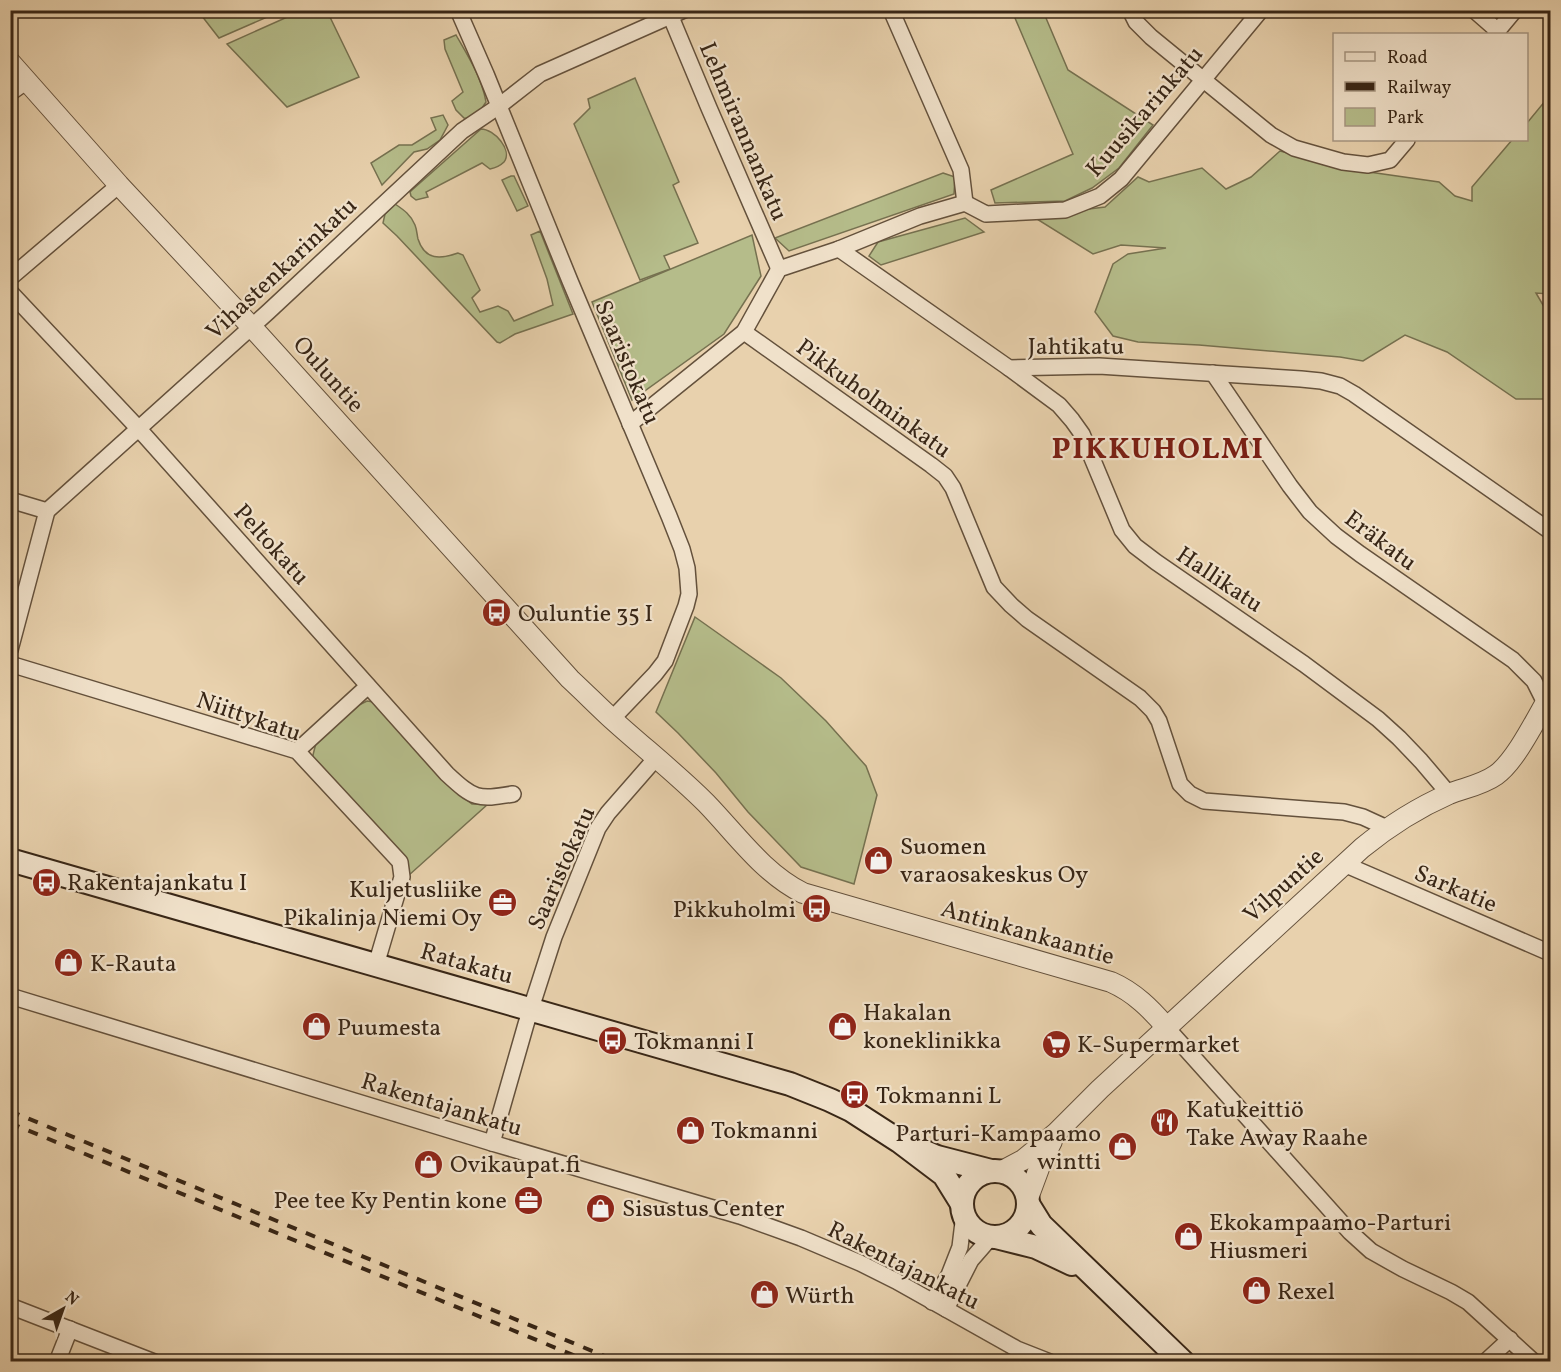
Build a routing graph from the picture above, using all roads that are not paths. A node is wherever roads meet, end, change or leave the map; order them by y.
1 (458, 10) edge
2 (891, 10) edge
3 (1130, 10) edge
4 (1261, 10) edge
5 (1474, 10) edge
6 (1515, 10) edge
7 (674, 12) edge
8 (1497, 33) edge
9 (10, 62) edge
10 (1203, 80) junction
11 (27, 81) junction
12 (10, 93) edge
13 (499, 106) junction
14 (1406, 141) edge
15 (119, 184) junction
16 (965, 203) junction
17 (839, 249) junction
18 (779, 269) junction
19 (10, 278) edge
20 (10, 292) edge
21 (251, 327) junction
22 (744, 332) junction
23 (1010, 368) junction
24 (1213, 373) junction
25 (630, 424) junction
26 (138, 428) junction
27 (10, 500) edge
28 (47, 512) junction
29 (1551, 531) edge
30 (10, 650) edge
31 (10, 664) edge
32 (368, 686) junction
33 (1549, 704) edge
34 (612, 719) junction
35 (297, 751) junction
36 (656, 758) junction
37 (513, 794) dead end
38 (1449, 794) junction
39 (1387, 828) junction
40 (10, 860) edge
41 (1344, 864) junction
42 (1551, 954) edge
43 (376, 965) junction
44 (10, 996) edge
45 (530, 1009) junction
46 (1167, 1028) junction
47 (1056, 1133) junction
48 (899, 1141) junction
49 (492, 1143) junction
50 (996, 1171) junction
51 (1028, 1201) junction
52 (963, 1209) junction
53 (994, 1237) junction
54 (1091, 1275) junction
55 (939, 1305) junction
56 (10, 1306) edge
57 (70, 1329) junction
58 (1510, 1339) junction
59 (57, 1362) edge
60 (154, 1362) edge
61 (1050, 1362) edge
62 (1183, 1362) edge
63 (1485, 1362) edge
64 (1534, 1362) edge

1 - 13 street, Saaristokatu
2 - 16 street
3 - 10 street
4 - 10 street, Kuusikarinkatu
5 - 8 street
6 - 8 street
7 - 13 street, Vihastenkarinkatu
7 - 18 street, Lehmirannankatu
9 - 11 street, Ouluntie
10 - 14 street
10 - 16 street, Kuusikarinkatu
11 - 12 street
11 - 15 street, Ouluntie
13 - 21 street, Vihastenkarinkatu
13 - 25 street, Saaristokatu
15 - 19 street
15 - 21 street, Ouluntie
16 - 17 street
17 - 18 street
17 - 23 street, Jahtikatu
18 - 22 street
20 - 26 street, Peltokatu
21 - 26 street, Vihastenkarinkatu
21 - 34 street, Ouluntie
22 - 25 street
22 - 39 street, Pikkuholminkatu
23 - 24 street, Jahtikatu
23 - 38 street, Hallikatu
24 - 29 street, Jahtikatu
24 - 33 street, Eräkatu
25 - 34 street, Saaristokatu
26 - 28 street, Vihastenkarinkatu
26 - 32 street, Peltokatu
27 - 28 street
28 - 30 street
31 - 35 street, Niittykatu
32 - 35 street
32 - 37 street, Peltokatu
33 - 38 street, Vilpuntie
34 - 36 street, Antinkankaantie
35 - 43 street, Niittykatu
36 - 45 street, Saaristokatu
36 - 46 street, Antinkankaantie
38 - 39 street, Vilpuntie
39 - 41 street, Vilpuntie
40 - 43 main road, Ratakatu
41 - 42 street, Sarkatie
41 - 46 street, Vilpuntie
43 - 45 main road, Ratakatu
44 - 49 street, Rakentajankatu
45 - 48 main road, Ratakatu
45 - 49 street, Saaristokatu
46 - 47 street, Vilpuntie
46 - 58 street, Antinkankaantie
47 - 50 street, Vilpuntie
47 - 51 street, Vilpuntie
48 - 50 main road, Ratakatu
48 - 52 main road, Ratakatu
49 - 55 street, Rakentajankatu
50 - 51 main road
50 - 52 main road
51 - 53 main road
51 - 54 main road
52 - 53 main road
52 - 55 street
53 - 54 main road
53 - 55 street
54 - 62 main road
55 - 61 street, Rakentajankatu
56 - 57 street
57 - 59 street
57 - 60 street
58 - 63 street
58 - 64 street, Antinkankaantie

